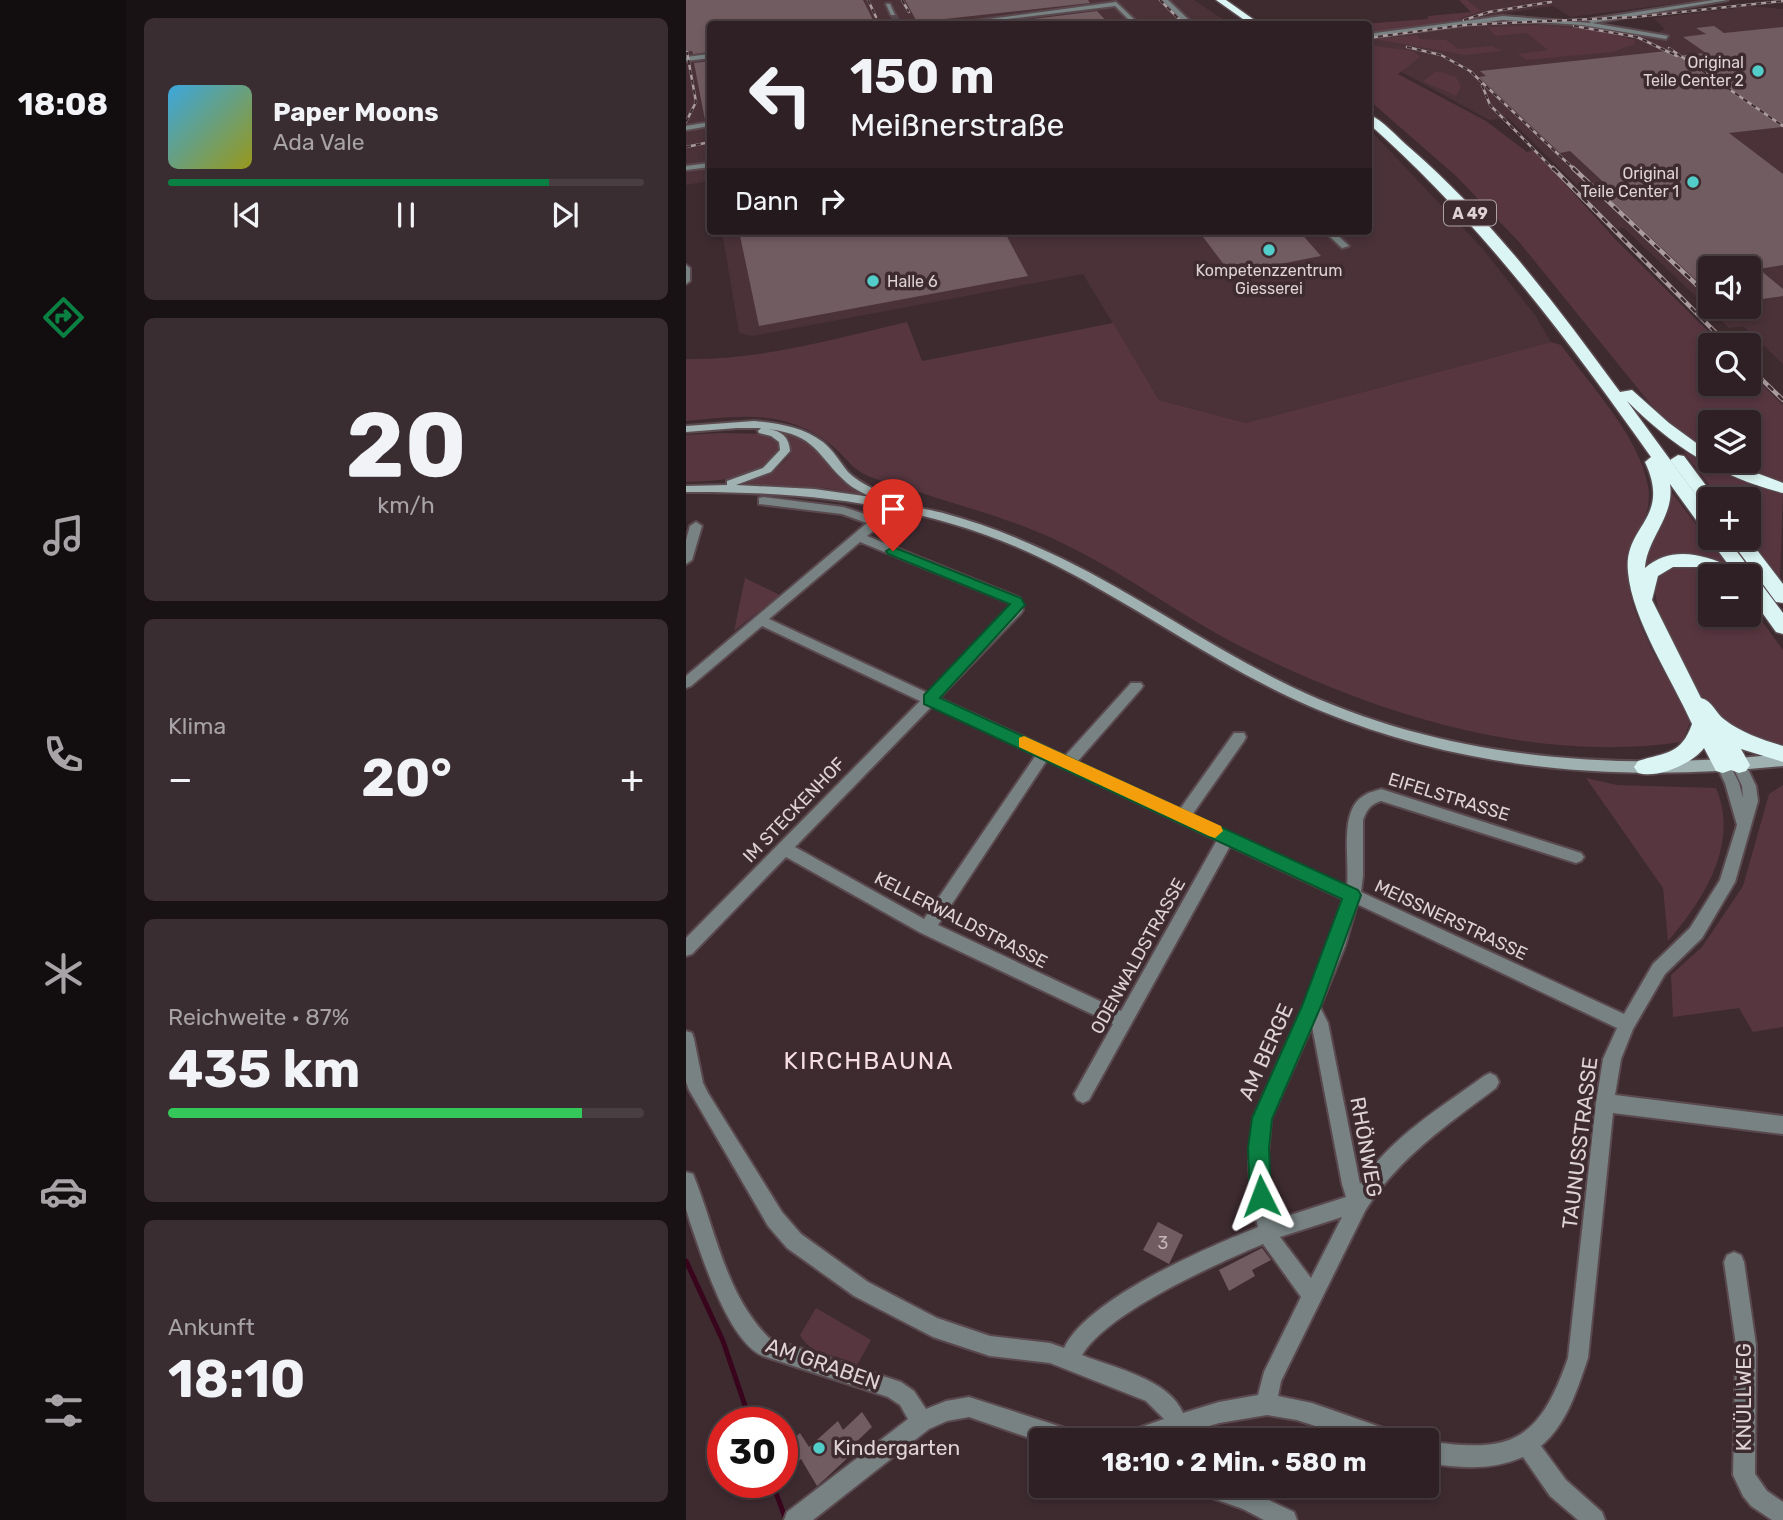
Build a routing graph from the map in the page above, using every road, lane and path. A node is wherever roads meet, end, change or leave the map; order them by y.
1 (1165, 0) edge
2 (1209, 0) edge
3 (1220, 0) edge
4 (1725, 0) edge
5 (888, 5) dead end
6 (1540, 13) dead end
7 (893, 14) tunnel mouth
8 (979, 21) edge
9 (1133, 21) edge
10 (1187, 21) edge
11 (1240, 21) edge
12 (1251, 21) edge
13 (1372, 35) edge
14 (1666, 37) dead end
15 (707, 56) edge
16 (686, 59) edge
17 (1372, 110) edge
18 (1372, 121) edge
19 (707, 124) edge
20 (686, 128) edge
21 (707, 166) edge
22 (686, 169) edge
23 (1333, 235) edge
24 (1345, 246) dead end
25 (686, 268) edge
26 (686, 281) edge
27 (1627, 393) junction
28 (686, 430) edge
29 (1652, 447) junction
30 (1699, 487) edge
31 (716, 488) junction
32 (1783, 488) edge
33 (686, 489) edge
34 (763, 501) dead end
35 (886, 504) junction
36 (1698, 510) edge
37 (696, 526) dead end
38 (860, 537) junction
39 (1747, 550) edge
40 (686, 560) edge
41 (1707, 564) edge
42 (1761, 597) edge
43 (1783, 597) edge
44 (1644, 598) junction
45 (1761, 604) edge
46 (760, 620) junction
47 (1781, 624) edge
48 (686, 683) edge
49 (1136, 686) dead end
50 (930, 699) junction
51 (1708, 725) junction
52 (1240, 737) dead end
53 (1045, 752) junction
54 (1783, 754) edge
55 (1783, 760) edge
56 (1069, 762) junction
57 (1731, 765) junction
58 (1645, 767) junction
59 (1182, 816) junction
60 (1227, 837) junction
61 (784, 848) junction
62 (1576, 857) dead end
63 (1352, 895) junction
64 (927, 929) junction
65 (686, 949) edge
66 (1311, 1006) junction
67 (1125, 1021) junction
68 (1627, 1024) junction
69 (686, 1039) edge
70 (1490, 1082) dead end
71 (1083, 1094) dead end
72 (1605, 1102) junction
73 (1783, 1125) edge
74 (686, 1181) edge
75 (1358, 1204) junction
76 (1269, 1232) junction
77 (1734, 1262) dead end
78 (1311, 1294) junction
79 (1070, 1359) junction
80 (1266, 1405) junction
81 (922, 1422) junction
82 (1032, 1428) edge
83 (1178, 1428) joint
84 (1350, 1428) edge
85 (1527, 1446) junction
86 (1439, 1454) edge
87 (1242, 1498) edge
88 (803, 1514) edge
89 (1783, 1514) edge
90 (1286, 1520) edge
91 (1594, 1520) edge

1 - 10 street
2 - 11 highway
3 - 12 highway
4 - 6 street
5 - 7 street
8 - 9 street
13 - 14 street
15 - 16 street
17 - 27 highway, A 49
18 - 29 highway, A 49
19 - 20 street
21 - 22 street
23 - 24 street
25 - 26 street
27 - 30 highway, A 49
27 - 32 highway
28 - 31 main road
28 - 35 main road
29 - 36 highway, A 49
29 - 44 highway
31 - 33 main road
31 - 35 main road
34 - 38 street
35 - 58 main road
37 - 40 street
38 - 46 street
38 - 50 street, IM STECKENHOF
39 - 43 highway
41 - 44 highway
42 - 47 highway
44 - 51 highway
45 - 47 highway
46 - 48 street
46 - 50 street, MEISSNERSTRASSE
49 - 56 street
50 - 53 street, MEISSNERSTRASSE
50 - 61 street, IM STECKENHOF
51 - 54 highway
51 - 57 highway
51 - 58 highway
52 - 59 street
53 - 56 street, MEISSNERSTRASSE
53 - 64 street
55 - 57 main road
56 - 59 street, MEISSNERSTRASSE
57 - 58 main road
57 - 68 street, TAUNUSSTRASSE
59 - 60 street, MEISSNERSTRASSE
60 - 63 street, MEISSNERSTRASSE
60 - 67 street, ODENWALDSTRASSE
61 - 64 street, KELLERWALDSTRASSE
61 - 65 street, IM STECKENHOF
62 - 63 street, EIFELSTRASSE
63 - 66 street, AM BERGE
63 - 68 street, MEISSNERSTRASSE
64 - 67 street, KELLERWALDSTRASSE
66 - 75 street, RHÖNWEG
66 - 76 street, AM BERGE
67 - 71 street, ODENWALDSTRASSE
68 - 72 street, TAUNUSSTRASSE
69 - 79 street
70 - 75 street
72 - 73 street
72 - 85 street, TAUNUSSTRASSE
74 - 81 street, AM GRABEN
75 - 76 street
75 - 78 street, RHÖNWEG
76 - 78 street, AM BERGE
76 - 79 street
77 - 89 street, KNÜLLWEG
78 - 80 street, RHÖNWEG
79 - 83 street
80 - 83 street
80 - 84 street
81 - 82 street
81 - 88 street
85 - 86 street
85 - 91 street
87 - 90 street

